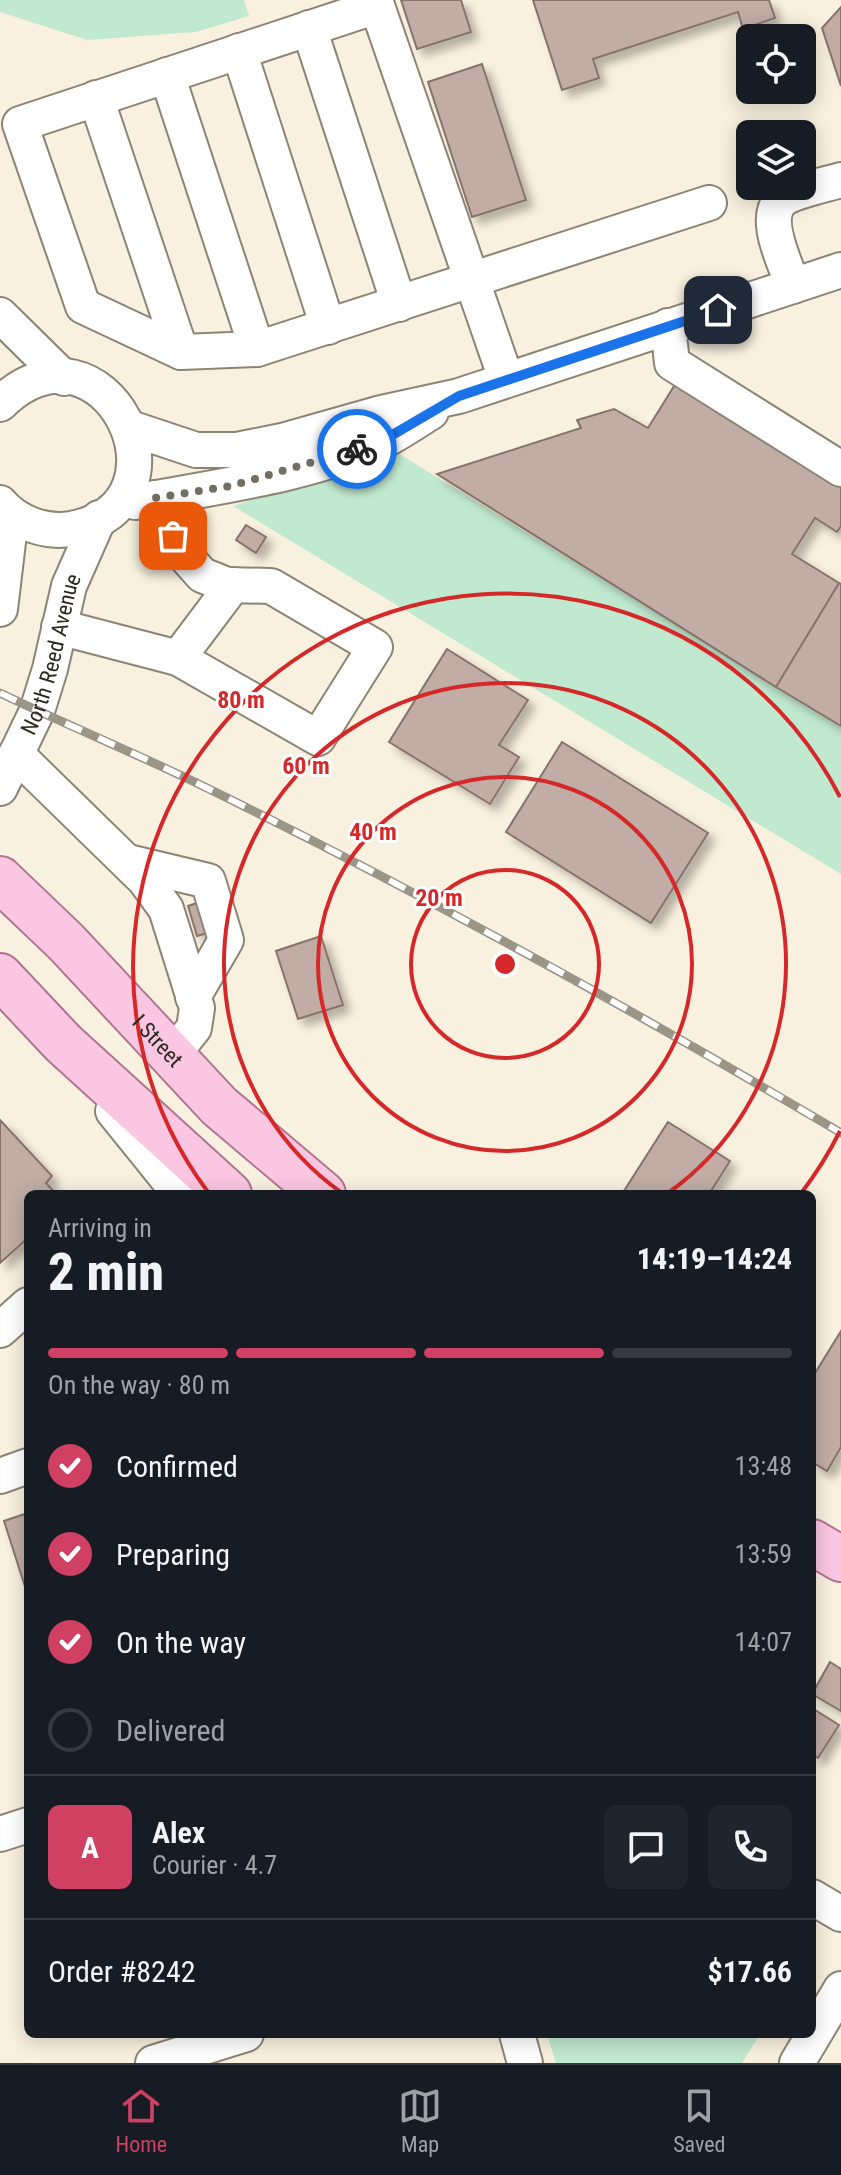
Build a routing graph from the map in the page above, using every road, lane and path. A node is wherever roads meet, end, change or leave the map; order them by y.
1 (376, 3) edge
2 (309, 28) junction
3 (239, 51) junction
4 (167, 75) junction
5 (96, 98) junction
6 (841, 180) edge
7 (709, 203) dead end
8 (841, 270) edge
9 (470, 281) junction
10 (793, 286) junction
11 (399, 304) junction
12 (0, 315) edge
13 (668, 326) junction
14 (328, 327) junction
15 (257, 349) junction
16 (181, 352) junction
17 (64, 378) junction
18 (506, 379) junction
19 (459, 396) junction
20 (0, 404) edge
21 (130, 428) junction
22 (841, 469) edge
23 (155, 498) junction
24 (6, 510) edge
25 (107, 512) junction
26 (233, 585) junction
27 (0, 609) edge
28 (59, 627) junction
29 (178, 658) junction
30 (16, 754) junction
31 (0, 788) edge
32 (127, 862) junction
33 (0, 879) edge
34 (0, 976) edge
35 (193, 997) junction
36 (63, 1043) junction
37 (170, 1058) junction
38 (171, 1190) edge
39 (225, 1190) edge
40 (318, 1190) edge
41 (24, 1309) edge
42 (0, 1330) edge
43 (24, 1467) edge
44 (0, 1476) edge
45 (24, 1826) edge
46 (0, 1834) edge
47 (816, 1899) edge
48 (841, 1914) edge
49 (841, 1989) edge
50 (816, 2031) edge
51 (233, 2038) edge
52 (518, 2038) edge
53 (812, 2038) edge
54 (153, 2063) edge
55 (525, 2063) edge
56 (797, 2063) edge

1 - 2 street
1 - 9 street
2 - 3 street
2 - 11 street
3 - 4 street
3 - 14 street
4 - 5 street
4 - 15 street
5 - 16 street
5 - 16 street
6 - 10 street
7 - 9 street
8 - 10 street
9 - 11 street
9 - 18 street
10 - 13 street
11 - 14 street
12 - 17 street
13 - 18 street
13 - 22 street
14 - 15 street
15 - 16 street
17 - 20 street
17 - 21 street
18 - 19 street
19 - 21 street
19 - 23 street
21 - 25 street, North Reed Avenue
23 - 25 street
23 - 26 street
24 - 25 street
24 - 27 street
25 - 28 street, North Reed Avenue
26 - 29 street
26 - 29 street
28 - 29 street
28 - 30 street, North Reed Avenue
30 - 31 street, North Reed Avenue
30 - 32 street
32 - 35 street
32 - 35 street
33 - 37 main road, I Street
34 - 36 main road
35 - 37 street
36 - 38 street
36 - 39 main road
37 - 40 main road, I Street
41 - 42 street
43 - 44 street
45 - 46 street
47 - 48 street
49 - 50 street
51 - 54 street
52 - 55 street
53 - 56 street

